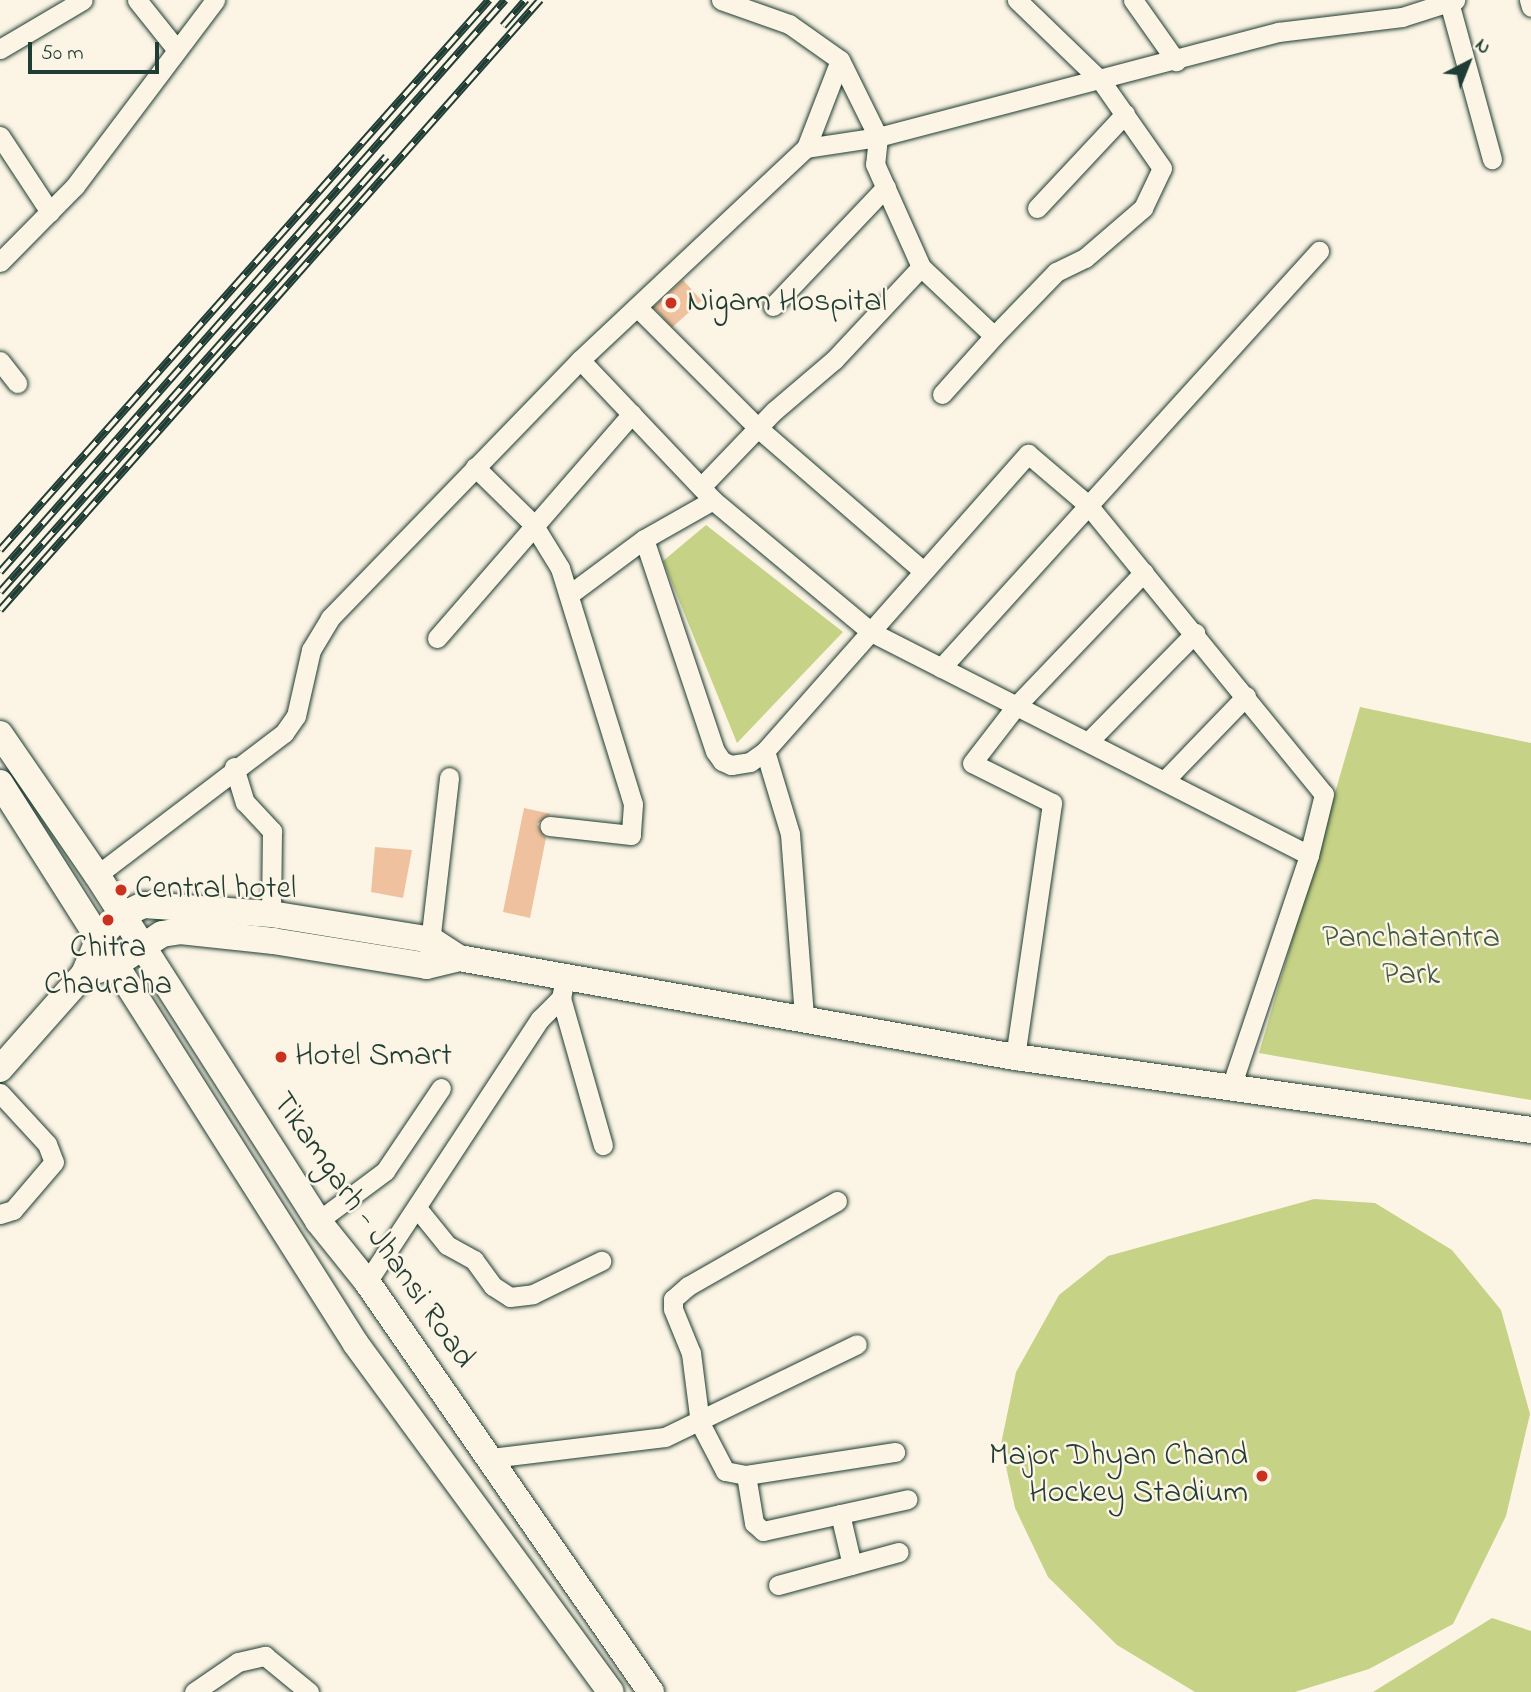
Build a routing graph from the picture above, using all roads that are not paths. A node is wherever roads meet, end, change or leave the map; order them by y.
1 (83, 0) edge
2 (137, 0) edge
3 (215, 0) edge
4 (721, 0) edge
5 (1017, 0) edge
6 (1133, 0) edge
7 (1155, 0) edge
8 (1529, 0) edge
9 (1452, 1) edge
10 (1531, 8) edge
11 (1153, 26) junction
12 (0, 49) edge
13 (177, 50) junction
14 (840, 60) junction
15 (1176, 61) junction
16 (1101, 81) junction
17 (1125, 114) junction
18 (0, 136) edge
19 (878, 137) junction
20 (806, 148) junction
21 (1492, 159) dead end
22 (886, 187) junction
23 (1037, 208) dead end
24 (50, 212) junction
25 (1319, 251) dead end
26 (0, 262) edge
27 (921, 267) junction
28 (773, 306) dead end
29 (636, 307) junction
30 (994, 336) junction
31 (580, 360) junction
32 (0, 361) edge
33 (17, 383) dead end
34 (942, 394) dead end
35 (632, 414) junction
36 (758, 428) junction
37 (475, 467) junction
38 (707, 493) junction
39 (1088, 505) junction
40 (533, 524) junction
41 (643, 539) junction
42 (923, 571) junction
43 (1144, 572) junction
44 (570, 594) junction
45 (870, 631) junction
46 (1195, 633) junction
47 (437, 638) dead end
48 (941, 668) junction
49 (1247, 696) junction
50 (1016, 706) junction
51 (0, 734) edge
52 (1088, 742) junction
53 (765, 751) junction
54 (234, 767) junction
55 (449, 778) dead end
56 (1164, 781) junction
57 (0, 783) edge
58 (549, 826) dead end
59 (1309, 855) junction
60 (97, 874) junction
61 (271, 914) junction
62 (120, 916) junction
63 (99, 939) junction
64 (140, 945) junction
65 (429, 953) junction
66 (115, 965) junction
67 (84, 974) junction
68 (563, 986) junction
69 (804, 1018) junction
70 (1015, 1057) junction
71 (0, 1069) edge
72 (441, 1088) dead end
73 (1230, 1090) junction
74 (0, 1093) edge
75 (1531, 1130) edge
76 (603, 1145) dead end
77 (836, 1201) dead end
78 (417, 1208) junction
79 (0, 1214) edge
80 (318, 1221) junction
81 (601, 1261) dead end
82 (367, 1282) junction
83 (858, 1344) dead end
84 (700, 1423) junction
85 (895, 1452) dead end
86 (491, 1458) junction
87 (746, 1475) junction
88 (908, 1499) dead end
89 (840, 1514) junction
90 (899, 1552) dead end
91 (852, 1564) junction
92 (778, 1584) dead end
93 (194, 1692) edge
94 (309, 1692) edge
95 (611, 1692) edge
96 (652, 1692) edge

1 - 12 street
2 - 13 street
3 - 13 street
4 - 14 street
5 - 16 street
6 - 11 street
7 - 11 street
8 - 10 street
9 - 15 street
9 - 21 street
11 - 15 street
13 - 24 street
14 - 19 street
14 - 20 street
15 - 16 street
16 - 17 street
16 - 19 street
17 - 23 street
17 - 30 street
18 - 24 street
19 - 20 street
19 - 22 street
20 - 29 street
22 - 27 street
22 - 28 street
24 - 26 street
25 - 39 street
27 - 30 street
27 - 36 street
29 - 31 street
29 - 36 street
30 - 34 street
31 - 35 street
31 - 37 street
32 - 33 street
35 - 38 street
35 - 40 street
36 - 38 street
36 - 42 street
37 - 40 street
37 - 54 street
38 - 41 street
38 - 45 street
39 - 42 street
39 - 43 street
39 - 48 street
40 - 44 street
40 - 47 street
41 - 44 street
41 - 53 street
42 - 45 street
43 - 46 street
43 - 50 street
44 - 58 street
45 - 48 street
45 - 53 street
46 - 49 street
46 - 52 street
48 - 50 street
49 - 56 street
49 - 59 street
50 - 52 street
50 - 70 street
51 - 60 street, Tikamgarh - Jhansi Road
52 - 56 street
53 - 69 street
54 - 60 street
54 - 61 street
55 - 65 street
56 - 59 street
57 - 63 street
59 - 73 street
60 - 62 street, Tikamgarh - Jhansi Road
61 - 62 street
61 - 65 street
62 - 63 street
62 - 64 street, Tikamgarh - Jhansi Road
63 - 66 street
63 - 67 street
64 - 65 street
64 - 66 street
64 - 80 street, Tikamgarh - Jhansi Road
65 - 68 street
66 - 67 street
66 - 95 street
67 - 71 street
68 - 69 street
68 - 76 street
68 - 78 street
69 - 70 street
70 - 73 street
72 - 80 street
73 - 75 street
74 - 79 street
77 - 84 street
78 - 81 street
78 - 82 street
80 - 82 street, Tikamgarh - Jhansi Road
82 - 86 street, Tikamgarh - Jhansi Road
83 - 84 street
84 - 86 street
84 - 87 street
85 - 87 street
86 - 96 street, Tikamgarh - Jhansi Road
87 - 89 street
88 - 89 street
89 - 91 street
90 - 91 street
91 - 92 street
93 - 94 street

